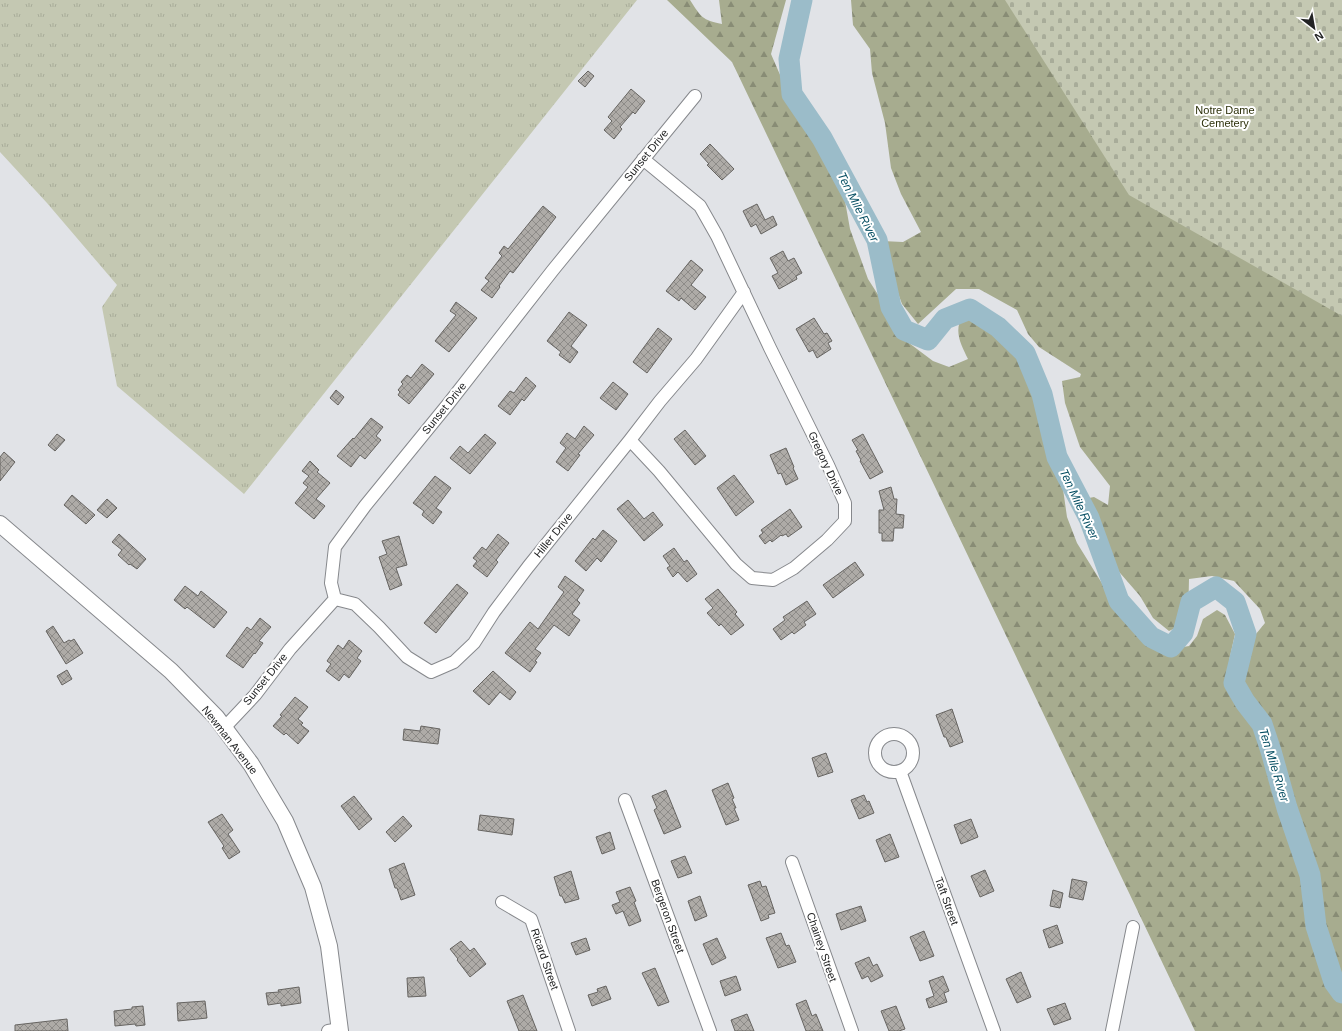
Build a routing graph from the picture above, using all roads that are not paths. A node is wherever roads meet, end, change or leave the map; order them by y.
1 (695, 96) dead end
2 (643, 159) junction
3 (744, 292) junction
4 (630, 440) junction
5 (0, 524) edge
6 (335, 599) junction
7 (224, 728) junction
8 (900, 771) dead end
9 (625, 800) dead end
10 (792, 862) dead end
11 (502, 902) dead end
12 (1133, 926) dead end
13 (336, 1030) edge
14 (569, 1031) edge
15 (710, 1031) edge
16 (852, 1031) edge
17 (994, 1031) edge
18 (1112, 1031) edge

1 - 2 street, Sunset Drive
2 - 3 street, Gregory Drive
2 - 6 street, Sunset Drive
3 - 4 street, Hiller Drive
3 - 4 street, Gregory Drive
4 - 6 street, Hiller Drive
5 - 7 main road, Newman Avenue
6 - 7 street, Sunset Drive
7 - 13 main road, Newman Avenue
8 - 17 street, Taft Street
9 - 15 street, Bergeron Street
10 - 16 street, Chainey Street
11 - 14 street, Ricard Street
12 - 18 street

